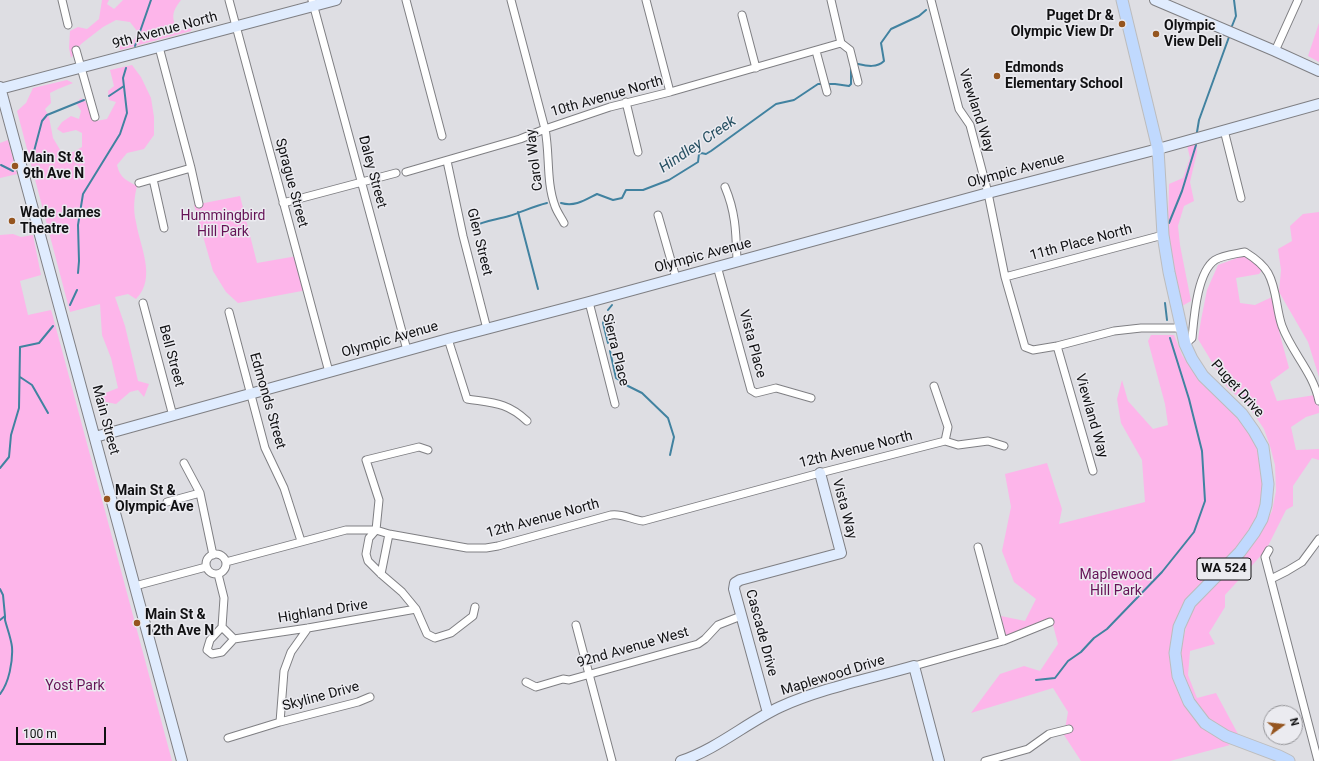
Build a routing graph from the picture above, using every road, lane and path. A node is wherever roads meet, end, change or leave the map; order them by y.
1 (62, 0) edge
2 (229, 0) edge
3 (336, 0) edge
4 (406, 0) edge
5 (511, 0) edge
6 (646, 0) edge
7 (831, 0) edge
8 (931, 0) edge
9 (1155, 0) edge
10 (1298, 0) edge
11 (1124, 2) edge
12 (313, 3) edge
13 (742, 15) dead end
14 (68, 25) dead end
15 (236, 27) junction
16 (842, 43) junction
17 (159, 47) junction
18 (76, 50) dead end
19 (816, 51) junction
20 (1275, 51) junction
21 (81, 67) junction
22 (756, 68) junction
23 (1319, 71) edge
24 (858, 82) dead end
25 (0, 89) edge
26 (670, 92) junction
27 (827, 92) dead end
28 (626, 102) junction
29 (1319, 104) edge
30 (95, 117) dead end
31 (545, 129) junction
32 (1224, 130) junction
33 (442, 136) dead end
34 (1158, 149) junction
35 (638, 152) dead end
36 (447, 161) junction
37 (191, 168) junction
38 (406, 172) dead end
39 (396, 173) dead end
40 (153, 180) junction
41 (361, 182) junction
42 (138, 183) dead end
43 (725, 188) dead end
44 (988, 193) junction
45 (1241, 198) dead end
46 (283, 203) junction
47 (199, 204) dead end
48 (658, 215) dead end
49 (564, 223) dead end
50 (164, 228) dead end
51 (1163, 235) junction
52 (737, 261) junction
53 (717, 266) junction
54 (676, 278) junction
55 (1005, 278) junction
56 (589, 302) junction
57 (143, 303) dead end
58 (229, 312) dead end
59 (1181, 328) junction
60 (487, 330) junction
61 (448, 339) junction
62 (1186, 344) junction
63 (1057, 346) junction
64 (408, 350) junction
65 (329, 372) junction
66 (934, 386) dead end
67 (250, 395) junction
68 (811, 398) dead end
69 (1319, 401) edge
70 (615, 404) dead end
71 (173, 416) junction
72 (526, 421) dead end
73 (95, 437) junction
74 (944, 441) junction
75 (1004, 446) dead end
76 (428, 450) dead end
77 (184, 463) dead end
78 (1093, 470) dead end
79 (820, 473) junction
80 (200, 493) junction
81 (167, 502) dead end
82 (376, 530) junction
83 (389, 534) junction
84 (1319, 539) edge
85 (301, 541) junction
86 (978, 546) dead end
87 (1269, 550) dead end
88 (213, 555) junction
89 (226, 562) junction
90 (206, 567) junction
91 (218, 574) junction
92 (381, 574) junction
93 (1270, 579) junction
94 (735, 583) joint
95 (134, 586) junction
96 (476, 607) dead end
97 (416, 609) junction
98 (741, 616) junction
99 (1050, 622) dead end
100 (576, 625) dead end
101 (222, 627) junction
102 (308, 628) junction
103 (234, 639) junction
104 (1003, 641) junction
105 (914, 666) junction
106 (589, 674) junction
107 (526, 682) dead end
108 (370, 697) dead end
109 (768, 713) junction
110 (280, 722) junction
111 (1069, 729) dead end
112 (228, 738) dead end
113 (694, 759) edge
114 (182, 761) edge
115 (612, 761) edge
116 (681, 761) edge
117 (939, 761) edge
118 (986, 761) edge
119 (1290, 761) edge
120 (1318, 761) edge

1 - 14 street
2 - 15 street, Sprague Street
3 - 12 street, 9th Avenue North
4 - 33 street
5 - 31 street, Carol Way
6 - 26 street
7 - 16 street
8 - 44 street, Viewland Way
9 - 20 street
10 - 20 street
11 - 34 main road, Puget Drive / WA 524
12 - 15 street, 9th Avenue North
12 - 41 street, Daley Street
13 - 22 street
15 - 17 street, 9th Avenue North
15 - 46 street, Sprague Street
16 - 19 street, 10th Avenue North
16 - 24 street
17 - 21 street, 9th Avenue North
17 - 37 street
18 - 21 street
19 - 22 street, 10th Avenue North
19 - 27 street
20 - 23 street
21 - 25 street, 9th Avenue North
21 - 30 street
22 - 26 street, 10th Avenue North
25 - 73 street, Main Street
26 - 28 street, 10th Avenue North
28 - 31 street, 10th Avenue North
28 - 35 street
29 - 32 street, Olympic Avenue
31 - 36 street, 10th Avenue North
31 - 49 street, Carol Way
32 - 34 street, Olympic Avenue
32 - 45 street
34 - 44 street, Olympic Avenue
34 - 51 main road, Puget Drive / WA 524
36 - 38 street, 10th Avenue North
36 - 60 street, Glen Street
37 - 40 street
37 - 47 street
39 - 41 street
40 - 42 street
40 - 50 street
41 - 46 street
41 - 64 street, Daley Street
43 - 52 street
44 - 52 street, Olympic Avenue
44 - 55 street, Viewland Way
46 - 65 street, Sprague Street
48 - 54 street
51 - 55 street, 11th Place North
51 - 59 main road, Puget Drive / WA 524
52 - 53 street, Olympic Avenue
53 - 54 street, Olympic Avenue
53 - 68 street, Vista Place
54 - 56 street, Olympic Avenue
55 - 63 street, Viewland Way
56 - 60 street, Olympic Avenue
56 - 70 street, Sierra Place
57 - 71 street, Bell Street
58 - 67 street, Edmonds Street
59 - 62 main road, Puget Drive / WA 524
59 - 63 street
60 - 61 street, Olympic Avenue
61 - 64 street, Olympic Avenue
61 - 72 street
62 - 69 street
62 - 119 main road, Puget Drive / WA 524
63 - 78 street, Viewland Way
64 - 65 street, Olympic Avenue
65 - 67 street, Olympic Avenue
66 - 74 street
67 - 71 street, Olympic Avenue
67 - 85 street, Edmonds Street
71 - 73 street, Olympic Avenue
73 - 95 street, Main Street
74 - 75 street, 12th Avenue North
74 - 79 street, 12th Avenue North
76 - 82 street
77 - 80 street
79 - 83 street, 12th Avenue North
79 - 94 street, Vista Way
80 - 81 street
80 - 88 street
82 - 83 street, 12th Avenue North
82 - 85 street, 12th Avenue North
82 - 92 street
83 - 92 street
84 - 93 street
85 - 89 street, 12th Avenue North
86 - 104 street
87 - 93 street
88 - 89 street
88 - 90 street
89 - 91 street
90 - 91 street
90 - 95 street
91 - 101 street
92 - 97 street
93 - 120 street
94 - 98 street, Cascade Drive
95 - 114 street, Main Street
96 - 97 street
97 - 102 street, Highland Drive
98 - 106 street, 92nd Avenue West
98 - 109 street, Cascade Drive
99 - 104 street, Maplewood Drive
100 - 106 street
101 - 103 street
101 - 103 street
102 - 103 street, Highland Drive
102 - 110 street, Skyline Drive
104 - 105 street, Maplewood Drive
105 - 109 street, Maplewood Drive
105 - 117 street
106 - 107 street, 92nd Avenue West
106 - 115 street
108 - 110 street, Skyline Drive
109 - 113 street, Maplewood Drive
110 - 112 street, Skyline Drive
111 - 118 street
113 - 116 street, Maplewood Drive

